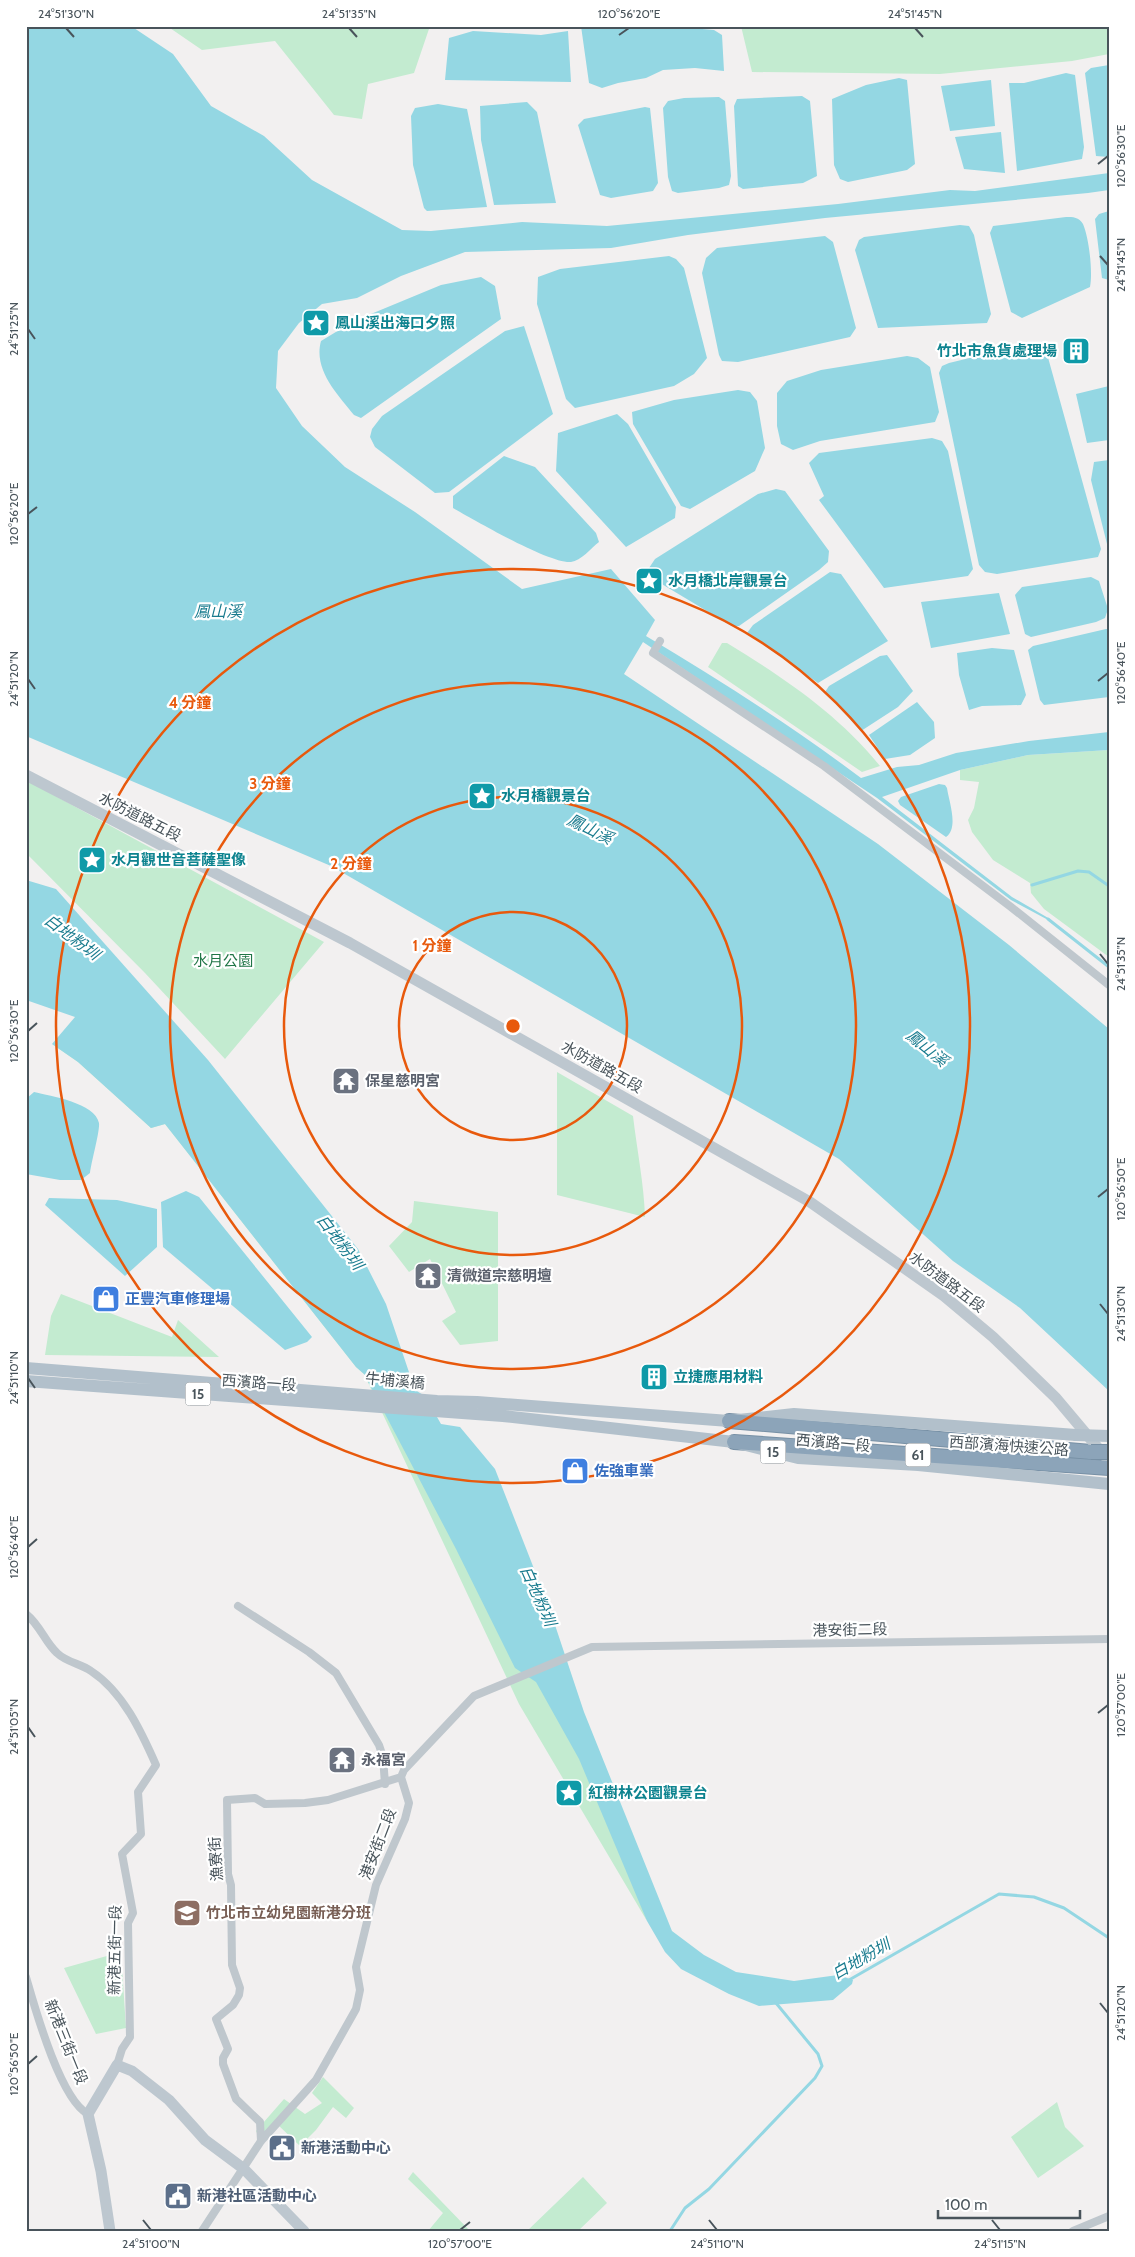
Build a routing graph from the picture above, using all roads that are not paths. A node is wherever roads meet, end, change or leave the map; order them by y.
1 (660, 641) dead end
2 (26, 775) edge
3 (1109, 985) edge
4 (26, 1368) edge
5 (26, 1381) edge
6 (349, 1393) joint
7 (438, 1406) junction
8 (371, 1408) joint
9 (729, 1421) junction
10 (1109, 1436) edge
11 (734, 1442) junction
12 (1109, 1452) edge
13 (1106, 1466) edge
14 (1108, 1484) edge
15 (238, 1606) dead end
16 (26, 1614) edge
17 (1109, 1639) edge
18 (401, 1777) junction
19 (385, 1784) junction
20 (26, 1977) edge
21 (117, 2065) junction
22 (88, 2114) junction
23 (261, 2141) junction
24 (244, 2169) junction
25 (1109, 2216) edge
26 (110, 2231) edge
27 (202, 2231) edge
28 (304, 2231) edge
29 (1073, 2231) edge

1 - 3 street
2 - 13 street, 水防道路五段
4 - 6 main road, 西濱路一段 / 15
5 - 8 main road, 西濱路一段 / 15
6 - 7 main road, 牛埔溪橋 / 15
7 - 8 main road, 牛埔溪橋 / 15
7 - 9 main road, 西濱路一段 / 15
7 - 11 main road, 西濱路一段 / 15
9 - 10 main road, 西濱路一段 / 15, bridge
9 - 12 highway, 西部濱海快速公路 / 61, bridge
11 - 13 highway, 西部濱海快速公路 / 61
11 - 14 main road, 西濱路一段 / 15
15 - 19 street
16 - 21 street, 新港五街一段
17 - 18 street, 港安街二段
18 - 19 street, 漁寮街
18 - 23 street, 港安街二段
19 - 23 street, 漁寮街
20 - 22 street, 新港三街一段
21 - 22 street
21 - 24 street
22 - 26 street, 新港三街一段
23 - 24 street, 港安街二段
24 - 27 street, 港安街二段
24 - 28 street
25 - 29 street

